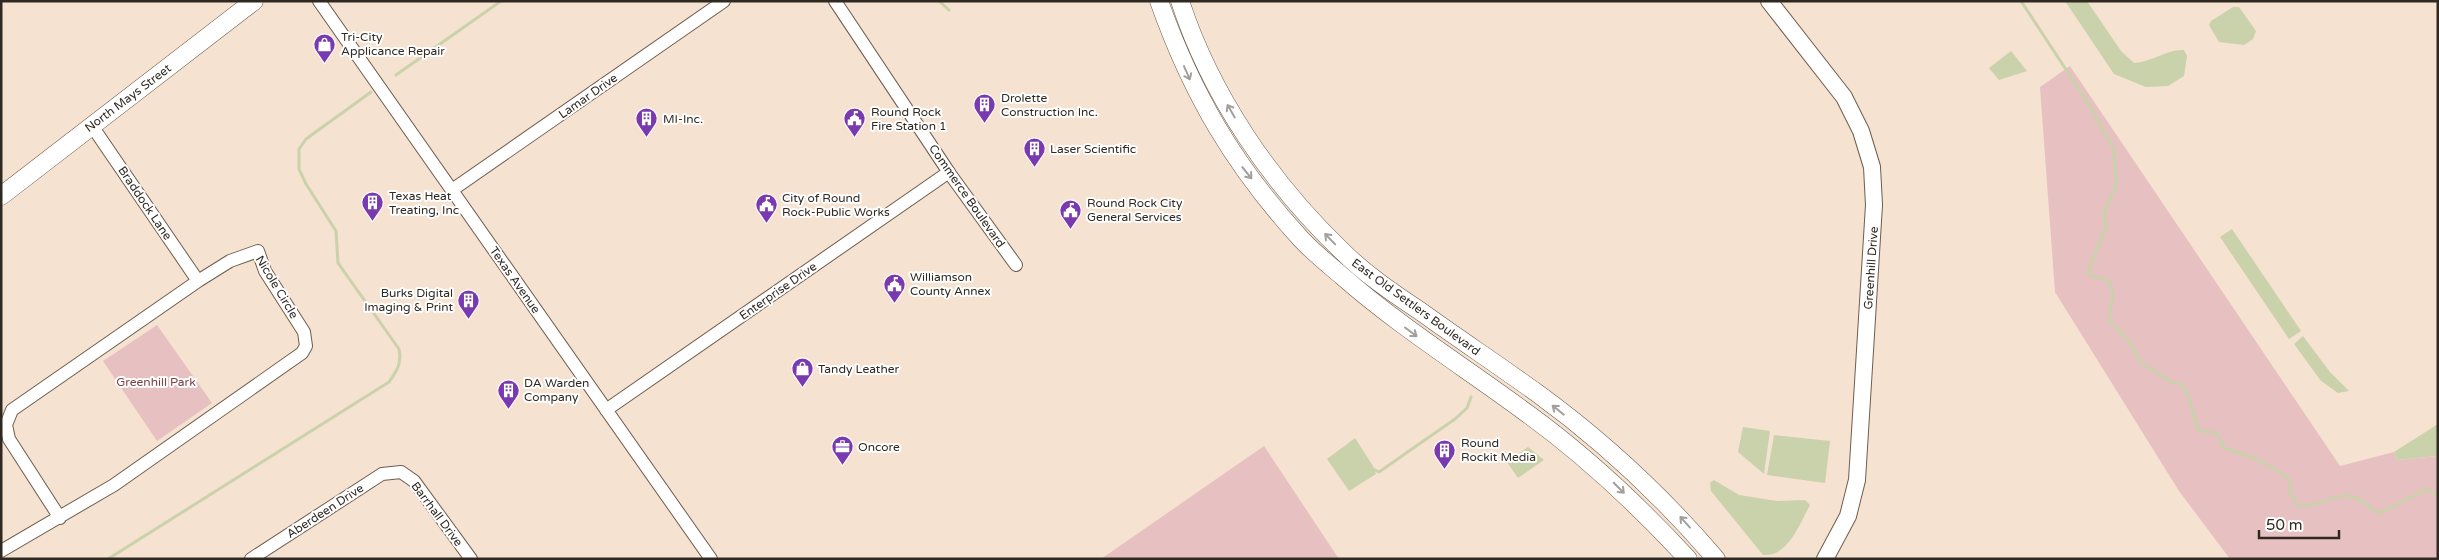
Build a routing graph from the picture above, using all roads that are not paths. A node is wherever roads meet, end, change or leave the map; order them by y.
1 (254, 1) edge
2 (319, 1) edge
3 (724, 1) edge
4 (835, 1) edge
5 (1159, 1) edge
6 (1180, 1) edge
7 (1769, 1) edge
8 (92, 126) junction
9 (949, 172) junction
10 (452, 190) junction
11 (1, 196) edge
12 (1016, 265) dead end
13 (198, 281) junction
14 (606, 410) junction
15 (401, 472) joint
16 (60, 518) junction
17 (1, 551) edge
18 (251, 559) edge
19 (472, 559) edge
20 (711, 559) edge
21 (1688, 559) edge
22 (1716, 559) edge
23 (1825, 559) edge

1 - 8 main road, North Mays Street
2 - 10 street, Texas Avenue
3 - 10 street, Lamar Drive
4 - 9 street, Commerce Boulevard
5 -> 21 main road, East Old Settlers Boulevard
22 -> 6 main road, East Old Settlers Boulevard
7 - 23 street, Greenhill Drive
8 - 11 main road, North Mays Street
8 - 13 street, Braddock Lane
9 - 12 street, Commerce Boulevard
9 - 14 street, Enterprise Drive
10 - 14 street, Texas Avenue
13 - 16 street, Nicole Circle
13 - 16 street, Nicole Circle
14 - 20 street, Texas Avenue
15 - 18 street, Aberdeen Drive
15 - 19 street, Barrhall Drive
16 - 17 street, Nicole Circle

